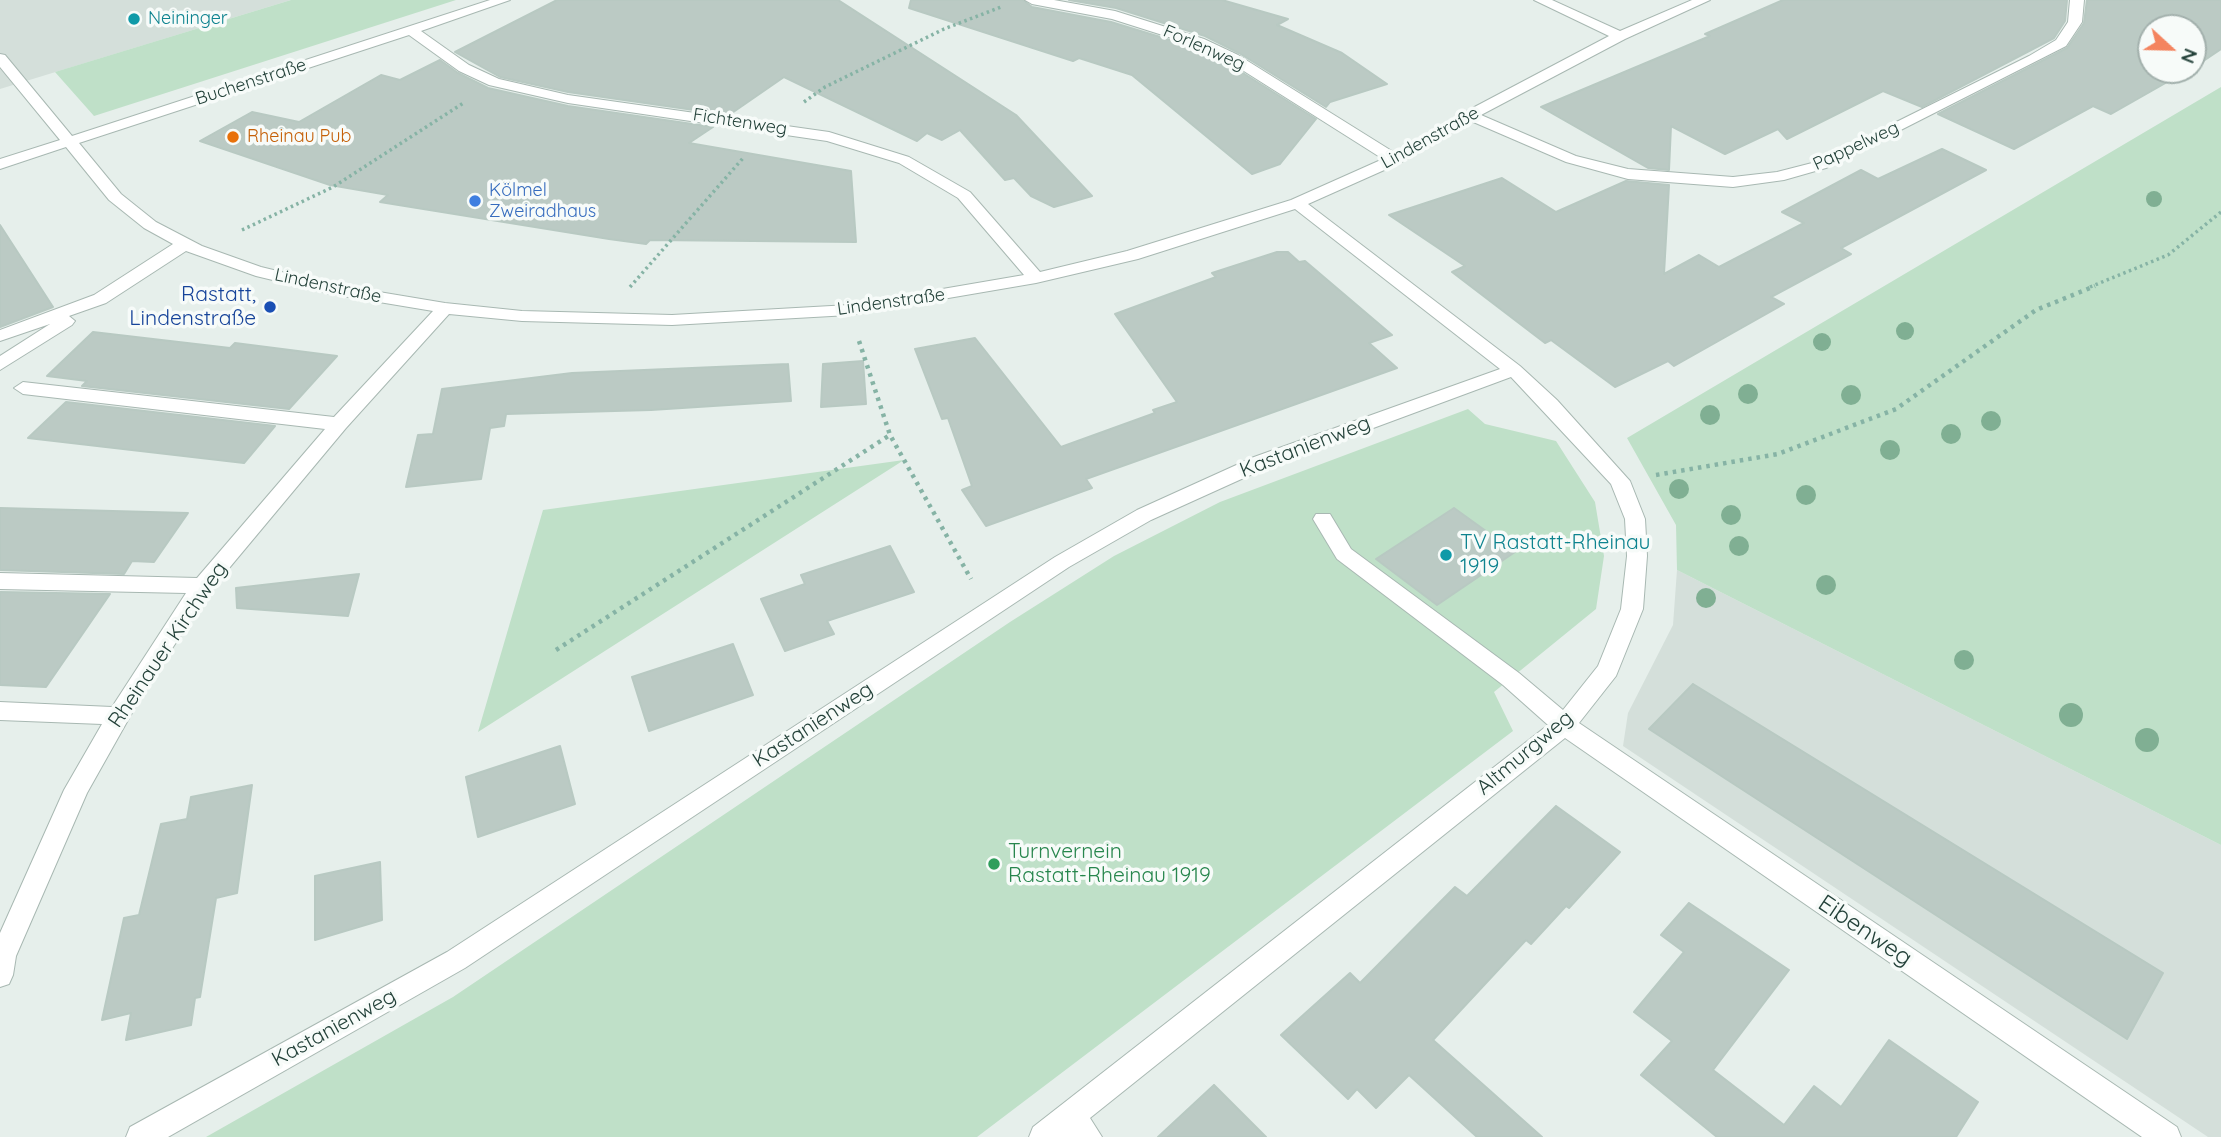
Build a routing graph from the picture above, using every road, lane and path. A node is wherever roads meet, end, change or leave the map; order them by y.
1 (503, 0) edge
2 (1032, 0) edge
3 (1541, 0) edge
4 (1703, 0) edge
5 (2077, 0) edge
6 (1007, 5) dead end
7 (410, 30) junction
8 (1620, 36) junction
9 (2, 63) edge
10 (494, 82) junction
11 (1470, 115) junction
12 (770, 127) junction
13 (68, 142) junction
14 (1395, 160) junction
15 (0, 164) edge
16 (1297, 203) junction
17 (2221, 212) edge
18 (190, 248) junction
19 (1036, 278) junction
20 (100, 299) junction
21 (445, 308) junction
22 (849, 310) junction
23 (602, 319) junction
24 (0, 335) edge
25 (0, 364) edge
26 (1514, 370) junction
27 (23, 388) dead end
28 (339, 424) junction
29 (890, 435) junction
30 (1620, 481) junction
31 (1323, 519) dead end
32 (0, 582) edge
33 (202, 586) junction
34 (989, 610) junction
35 (556, 650) dead end
36 (0, 711) edge
37 (118, 716) junction
38 (1564, 725) junction
39 (1, 963) edge
40 (1079, 1127) edge
41 (140, 1137) edge
42 (1043, 1137) edge
43 (2167, 1137) edge

1 - 7 street, Buchenstraße
2 - 14 street, Forlenweg
3 - 8 street
4 - 8 street, Lindenstraße
5 - 11 street, Pappelweg
6 - 12 path
7 - 10 street, Fichtenweg
7 - 13 street, Buchenstraße
8 - 11 street, Lindenstraße
9 - 13 street, Lindenstraße
10 - 12 street, Fichtenweg
10 - 18 path
11 - 14 street, Lindenstraße
12 - 19 street, Fichtenweg
12 - 23 path
13 - 15 street, Buchenstraße
13 - 18 street, Lindenstraße
14 - 16 street, Lindenstraße
16 - 19 street, Lindenstraße
16 - 26 street, Altmurgweg
17 - 30 path
18 - 20 street
18 - 21 street, Lindenstraße
19 - 22 street, Lindenstraße
20 - 24 street
20 - 25 street
21 - 23 street, Lindenstraße
21 - 28 street, Rheinauer Kirchweg
22 - 23 street, Lindenstraße
22 - 29 path
26 - 30 street, Altmurgweg
26 - 34 street, Kastanienweg
27 - 28 street
28 - 33 street, Rheinauer Kirchweg
29 - 34 path
29 - 35 path
30 - 38 street, Altmurgweg
31 - 38 street, Eibenweg
32 - 33 street
33 - 37 street, Rheinauer Kirchweg
34 - 41 street, Kastanienweg
36 - 37 street
37 - 39 street, Rheinauer Kirchweg
38 - 40 street, Altmurgweg
38 - 43 street, Eibenweg
40 - 42 street, Altmurgweg

